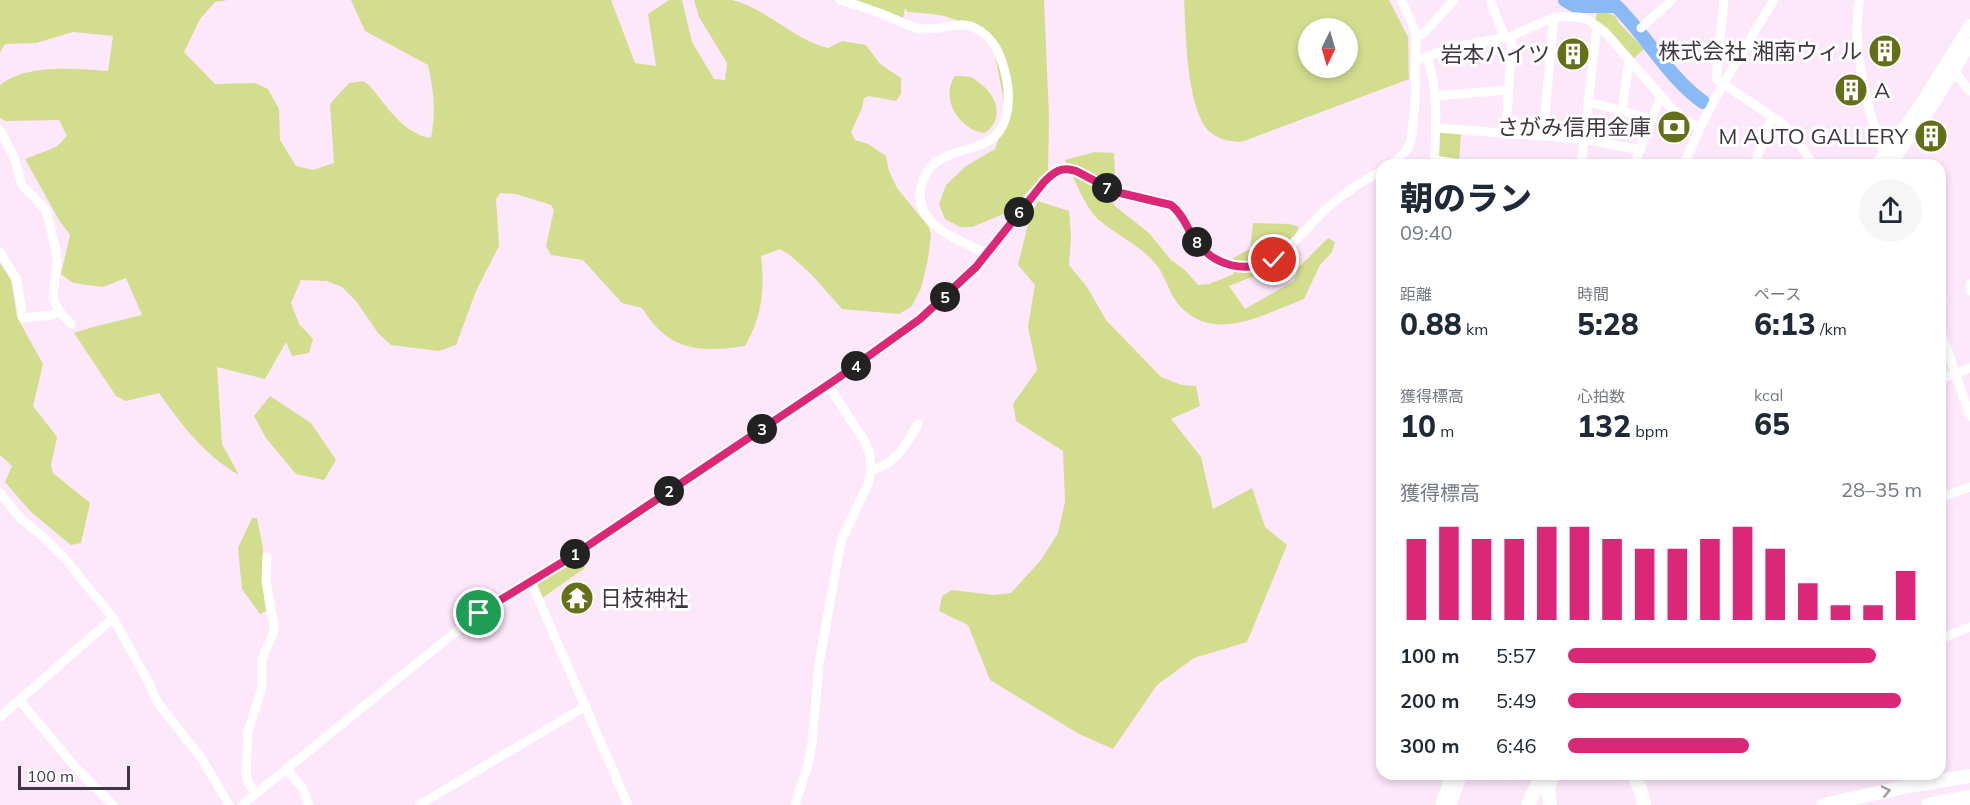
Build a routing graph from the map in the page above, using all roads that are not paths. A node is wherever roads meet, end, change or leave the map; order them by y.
1 (840, 0) edge
2 (1401, 0) edge
3 (1454, 0) edge
4 (1490, 0) edge
5 (1672, 0) edge
6 (1724, 0) edge
7 (1774, 0) edge
8 (1860, 0) edge
9 (1554, 17) junction
10 (1970, 25) edge
11 (1597, 26) junction
12 (1641, 28) dead end
13 (1416, 36) junction
14 (1508, 37) junction
15 (1970, 44) edge
16 (1427, 57) junction
17 (1415, 61) junction
18 (1629, 61) junction
19 (1954, 71) junction
20 (1722, 84) junction
21 (1508, 90) junction
22 (1970, 91) edge
23 (1661, 95) junction
24 (1435, 96) junction
25 (1588, 102) junction
26 (1622, 111) junction
27 (1772, 117) junction
28 (1652, 119) junction
29 (1700, 127) junction
30 (1436, 128) junction
31 (0, 130) edge
32 (1506, 133) junction
33 (1543, 135) junction
34 (1583, 139) junction
35 (1641, 150) junction
36 (1397, 159) edge
37 (1434, 159) edge
38 (1581, 159) edge
39 (1637, 159) edge
40 (1687, 159) edge
41 (1756, 159) edge
42 (1809, 159) edge
43 (1883, 159) edge
44 (1886, 159) edge
45 (1886, 159) edge
46 (1376, 174) edge
47 (0, 252) edge
48 (986, 253) junction
49 (1970, 284) edge
50 (1970, 291) edge
51 (59, 311) junction
52 (70, 324) dead end
53 (1946, 348) edge
54 (1970, 368) edge
55 (1954, 373) junction
56 (1946, 376) edge
57 (828, 385) junction
58 (1970, 417) edge
59 (918, 424) dead end
60 (871, 470) junction
61 (1970, 487) edge
62 (0, 493) edge
63 (1946, 496) edge
64 (267, 557) dead end
65 (531, 582) junction
66 (113, 618) junction
67 (1970, 627) edge
68 (1946, 637) edge
69 (20, 700) junction
70 (586, 706) junction
71 (0, 717) edge
72 (287, 770) junction
73 (1970, 776) edge
74 (1450, 780) edge
75 (1460, 780) edge
76 (1539, 780) edge
77 (1550, 780) edge
78 (1636, 780) edge
79 (1643, 780) edge
80 (1946, 780) edge
81 (1946, 780) edge
82 (256, 794) junction
83 (1970, 798) edge
84 (113, 805) edge
85 (229, 805) edge
86 (242, 805) edge
87 (309, 805) edge
88 (420, 805) edge
89 (628, 805) edge
90 (795, 805) edge
91 (1441, 805) edge
92 (1450, 805) edge
93 (1528, 805) edge
94 (1550, 805) edge
95 (1644, 805) edge
96 (1651, 805) edge
97 (1822, 805) edge
98 (1928, 805) edge
99 (1947, 805) edge

1 - 48 street
2 - 13 street
3 - 13 street
4 - 14 street
5 - 12 street
6 - 20 street
7 - 20 street
8 - 43 street
9 - 11 street
9 - 14 street
9 - 33 street
10 - 44 main road
11 - 18 street
11 - 25 street
13 - 17 street
14 - 16 street
14 - 21 street
15 - 19 main road
16 - 17 street
16 - 24 street
17 - 36 street
18 - 23 street
18 - 26 street
19 - 22 street
19 - 45 main road
20 - 27 street
20 - 29 street
21 - 24 street
21 - 32 street
23 - 28 street
23 - 29 street
24 - 30 street
25 - 26 street
25 - 34 street
26 - 28 street
27 - 41 street
27 - 42 street
28 - 35 street
29 - 40 street
30 - 32 street
30 - 37 street
31 - 51 street
32 - 33 street
33 - 34 street
34 - 35 street
34 - 38 street
35 - 39 street
46 - 48 street
47 - 51 street
48 - 57 street
49 - 50 street
51 - 52 street
53 - 55 street
54 - 55 street
55 - 56 street
55 - 58 street
57 - 60 street
57 - 65 street
59 - 60 street
60 - 90 street
61 - 63 street
62 - 66 street
64 - 82 street
65 - 70 street
65 - 72 street
66 - 69 street
66 - 85 street
67 - 68 street
69 - 71 street
69 - 84 street
70 - 88 street
70 - 89 street
72 - 82 street
72 - 87 street
81 -> 73 highway
74 - 91 main road
75 - 92 main road
76 - 93 highway
77 - 94 highway
78 - 95 highway
79 - 96 highway
97 -> 80 highway
82 - 86 street
83 - 98 highway
83 - 99 highway

